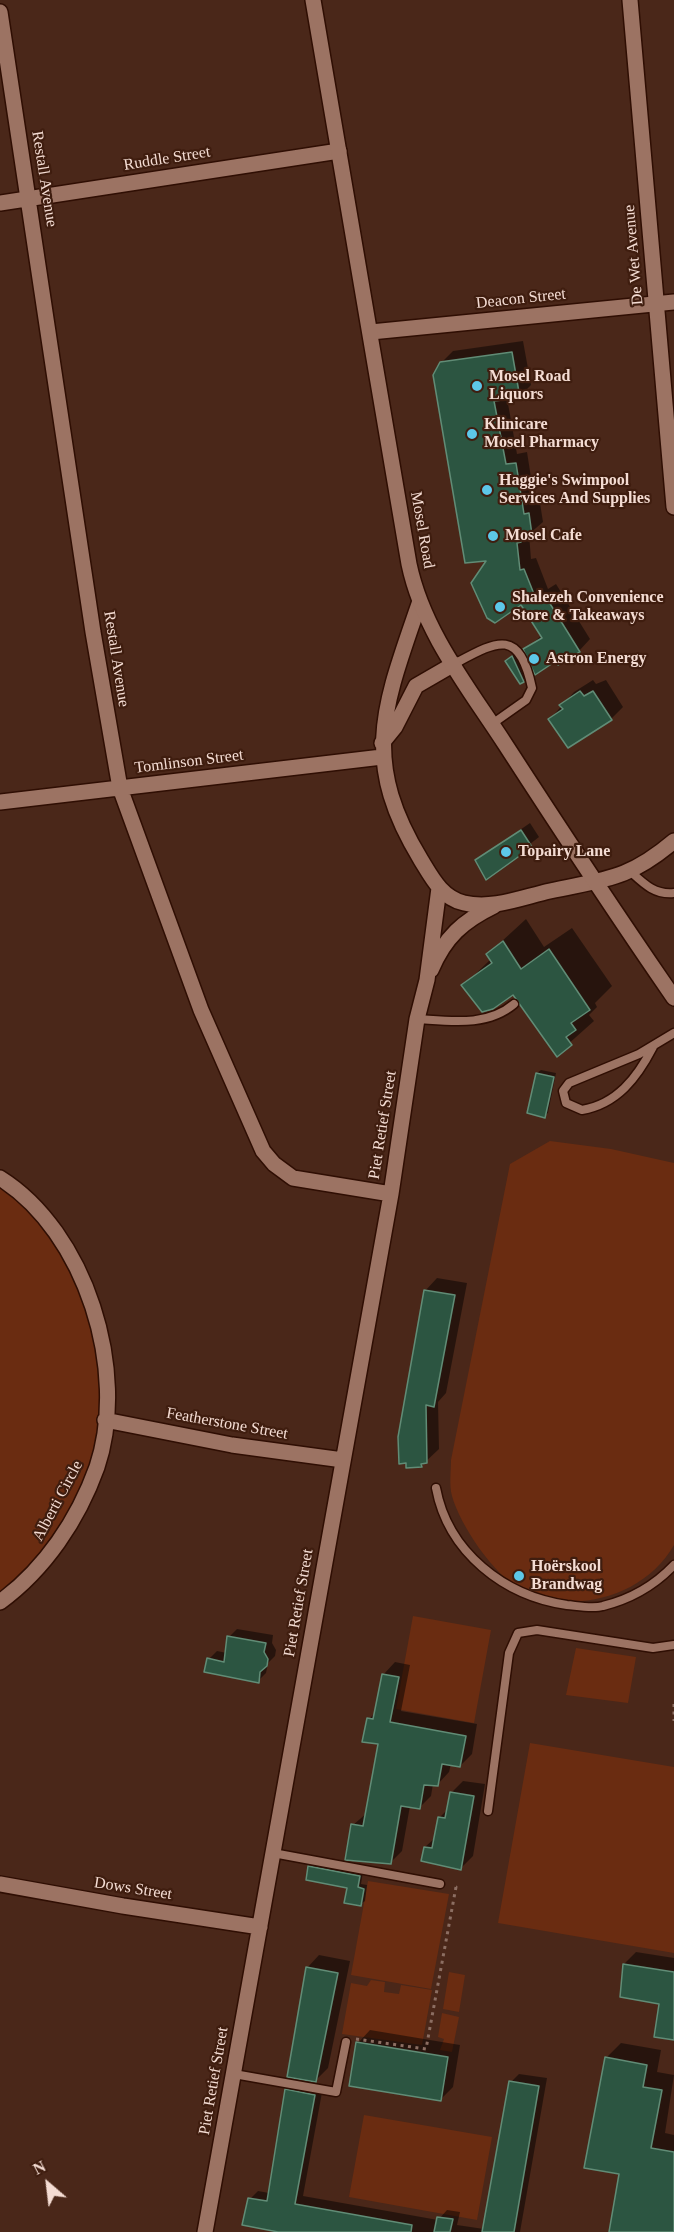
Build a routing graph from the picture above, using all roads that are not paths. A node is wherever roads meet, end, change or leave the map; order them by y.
1 (313, 0) edge
2 (630, 0) edge
3 (0, 12) edge
4 (339, 151) junction
5 (29, 198) junction
6 (0, 203) edge
7 (674, 302) edge
8 (656, 303) junction
9 (371, 332) junction
10 (674, 507) edge
11 (419, 604) junction
12 (454, 664) junction
13 (492, 724) junction
14 (382, 750) junction
15 (120, 788) junction
16 (0, 802) edge
17 (674, 841) edge
18 (632, 872) junction
19 (595, 883) junction
20 (439, 888) junction
21 (674, 893) edge
22 (500, 903) junction
23 (427, 980) junction
24 (674, 998) edge
25 (514, 1004) dead end
26 (417, 1019) junction
27 (674, 1033) edge
28 (653, 1047) junction
29 (0, 1178) edge
30 (391, 1194) junction
31 (105, 1420) junction
32 (343, 1460) junction
33 (436, 1488) dead end
34 (674, 1565) edge
35 (0, 1602) edge
36 (674, 1645) edge
37 (488, 1811) dead end
38 (273, 1853) junction
39 (0, 1884) edge
40 (440, 1884) road end
41 (260, 1927) junction
42 (346, 2042) road end
43 (234, 2074) junction
44 (205, 2232) edge

1 - 4 street, Mosel Road
2 - 8 street, De Wet Avenue
3 - 5 street, Restall Avenue
4 - 5 street, Ruddle Street
4 - 9 street, Mosel Road
5 - 6 street, Ruddle Street
5 - 15 street, Restall Avenue
7 - 8 street, Deacon Street
8 - 9 street, Deacon Street
8 - 10 street, De Wet Avenue
9 - 11 street, Mosel Road
11 - 12 street, Mosel Road
11 - 14 street, Piet Retief Street
12 - 13 street, Mosel Road
12 - 13 lane
12 - 14 street
13 - 19 street, Mosel Road
14 - 15 street, Tomlinson Street
14 - 20 street, Piet Retief Street
15 - 16 street, Tomlinson Street
15 - 30 street, Restall Avenue
17 - 18 street
18 - 19 street
18 - 21 lane
19 - 22 street, Piet Retief Street
19 - 24 street, Mosel Road
20 - 22 street, Piet Retief Street
20 - 23 street, Piet Retief Street
22 - 23 street, Piet Retief Street
23 - 26 street, Piet Retief Street
25 - 26 lane
26 - 30 street, Piet Retief Street
27 - 28 lane
28 - 28 lane
29 - 31 street, Alberti Circle
30 - 32 street, Piet Retief Street
31 - 32 street, Featherstone Street
31 - 35 street, Alberti Circle
32 - 38 street, Piet Retief Street
33 - 34 lane
36 - 37 lane
38 - 40 lane
38 - 41 street, Piet Retief Street
39 - 41 street, Dows Street
41 - 43 street, Piet Retief Street
42 - 43 lane
43 - 44 street, Piet Retief Street

